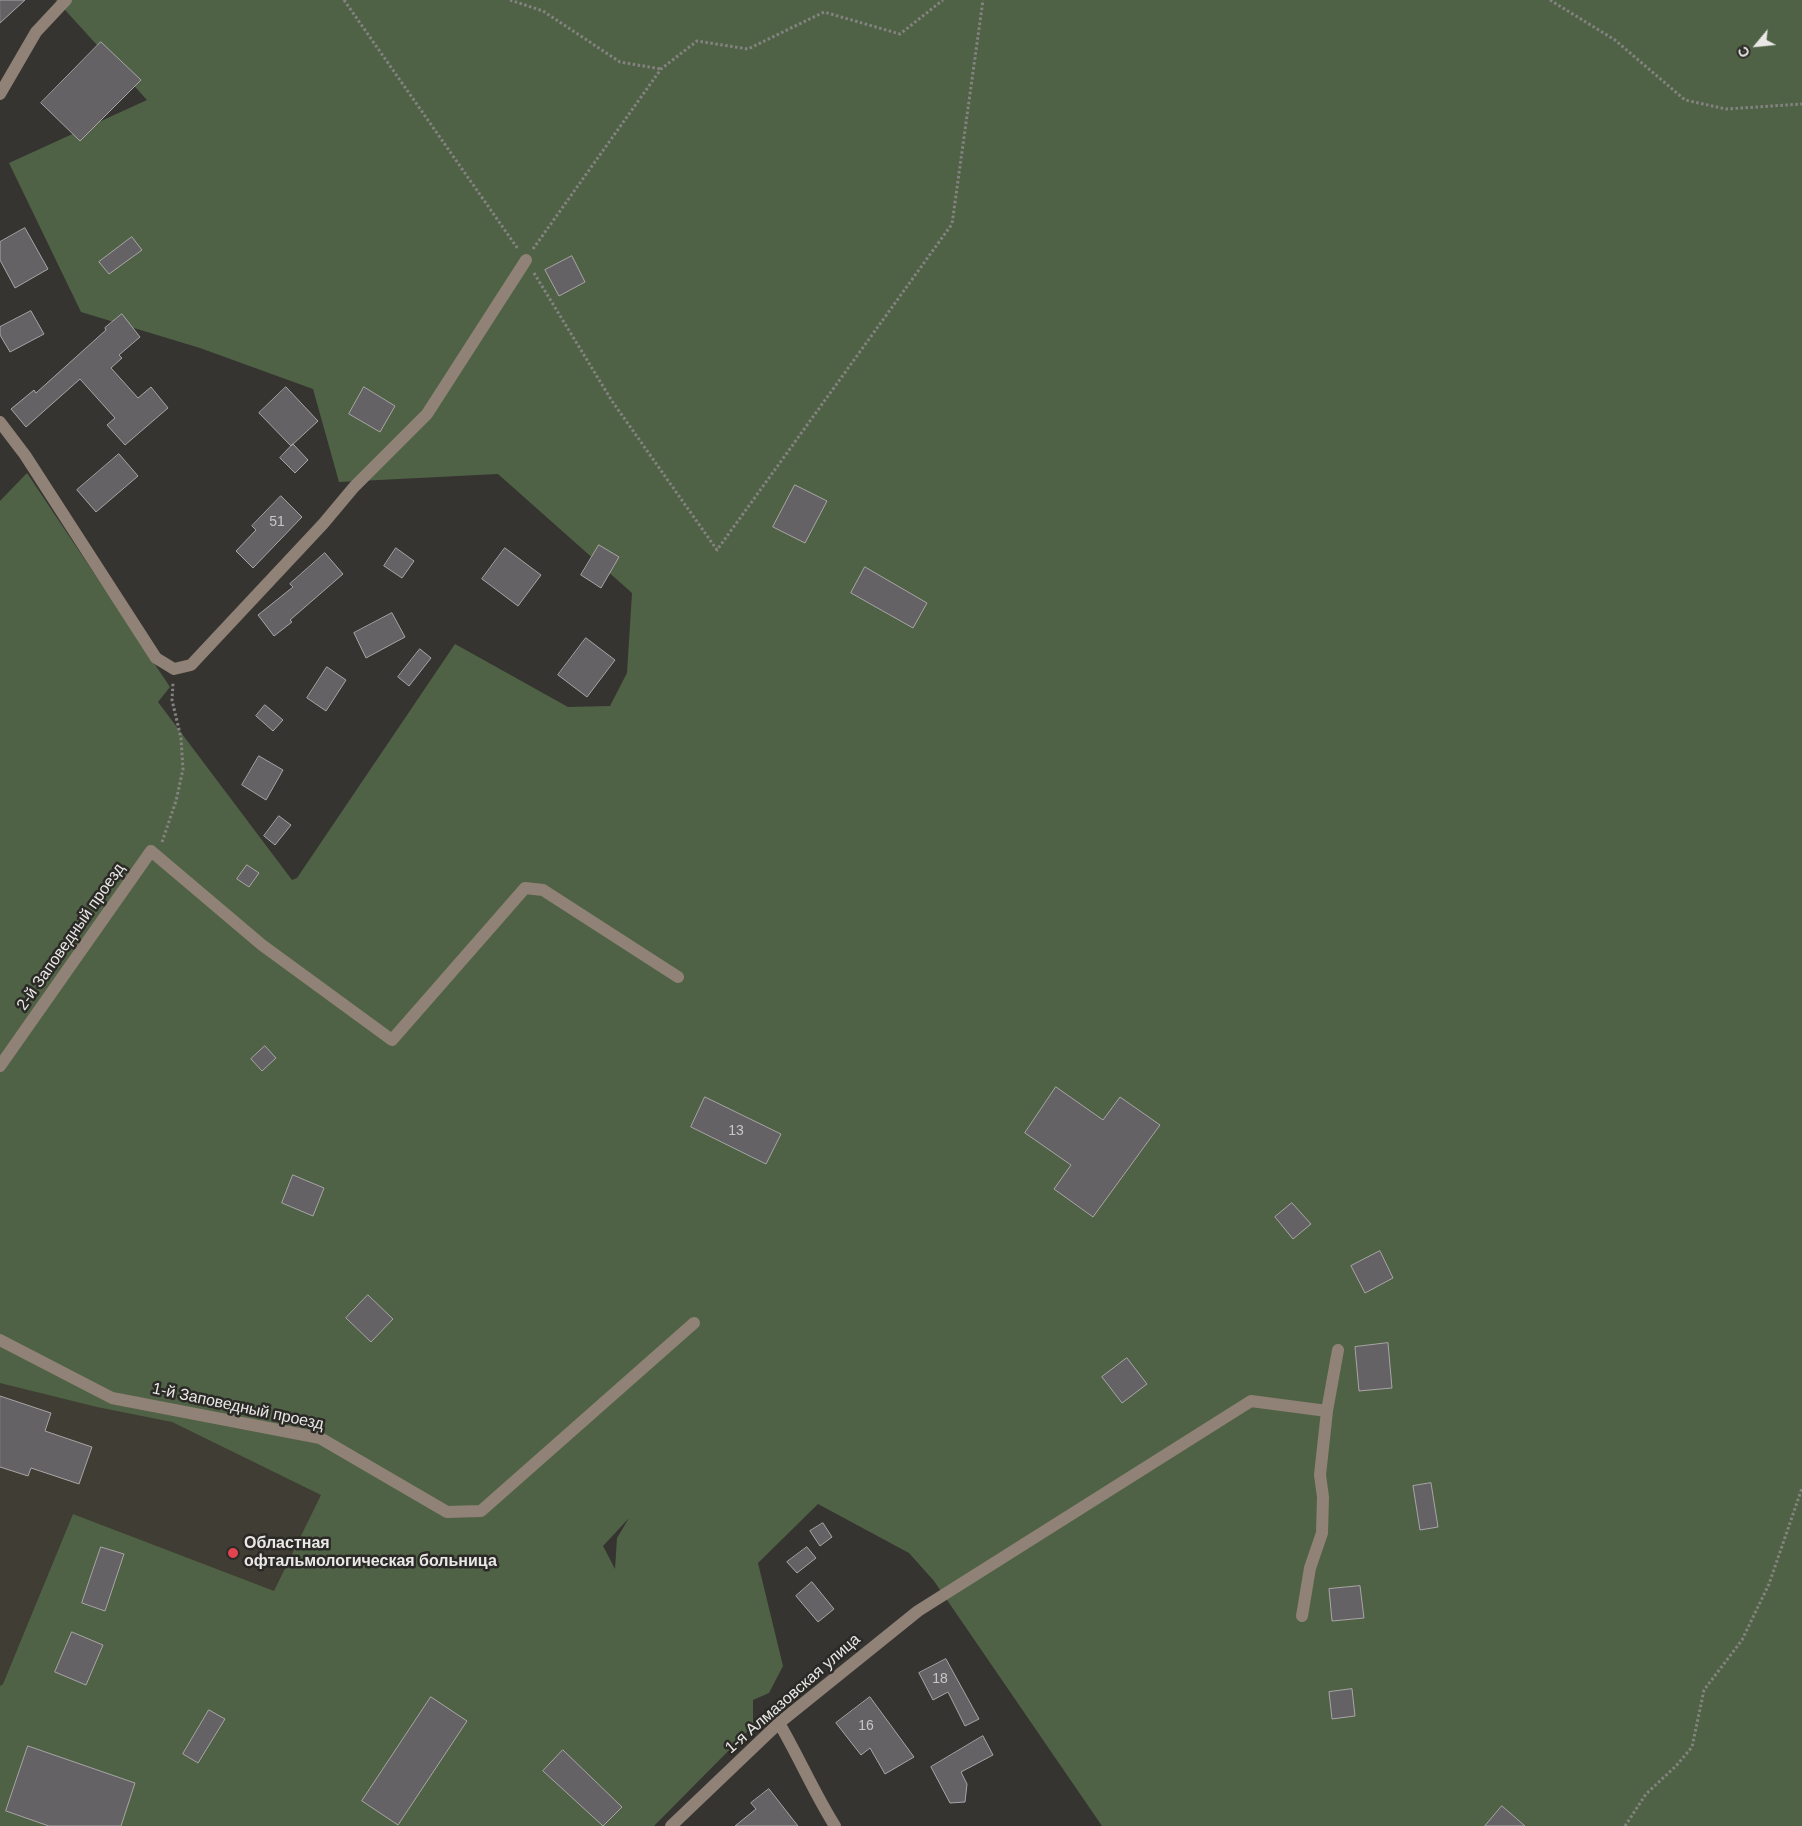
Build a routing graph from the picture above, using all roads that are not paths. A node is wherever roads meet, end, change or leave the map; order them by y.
1 (66, 0) edge
2 (0, 94) edge
3 (526, 260) road end
4 (0, 422) edge
5 (678, 977) dead end
6 (0, 1066) edge
7 (694, 1323) dead end
8 (0, 1340) edge
9 (1338, 1350) dead end
10 (1327, 1411) junction
11 (1302, 1616) dead end
12 (779, 1723) junction
13 (671, 1826) edge
14 (835, 1826) edge

1 - 2 street
3 - 4 street
5 - 6 street, 2-й Заповедный проезд
7 - 8 street, 1-й Заповедный проезд
9 - 10 street
10 - 11 street
10 - 12 street, 1-я Алмазовская улица
12 - 13 street, 1-я Алмазовская улица
12 - 14 street

